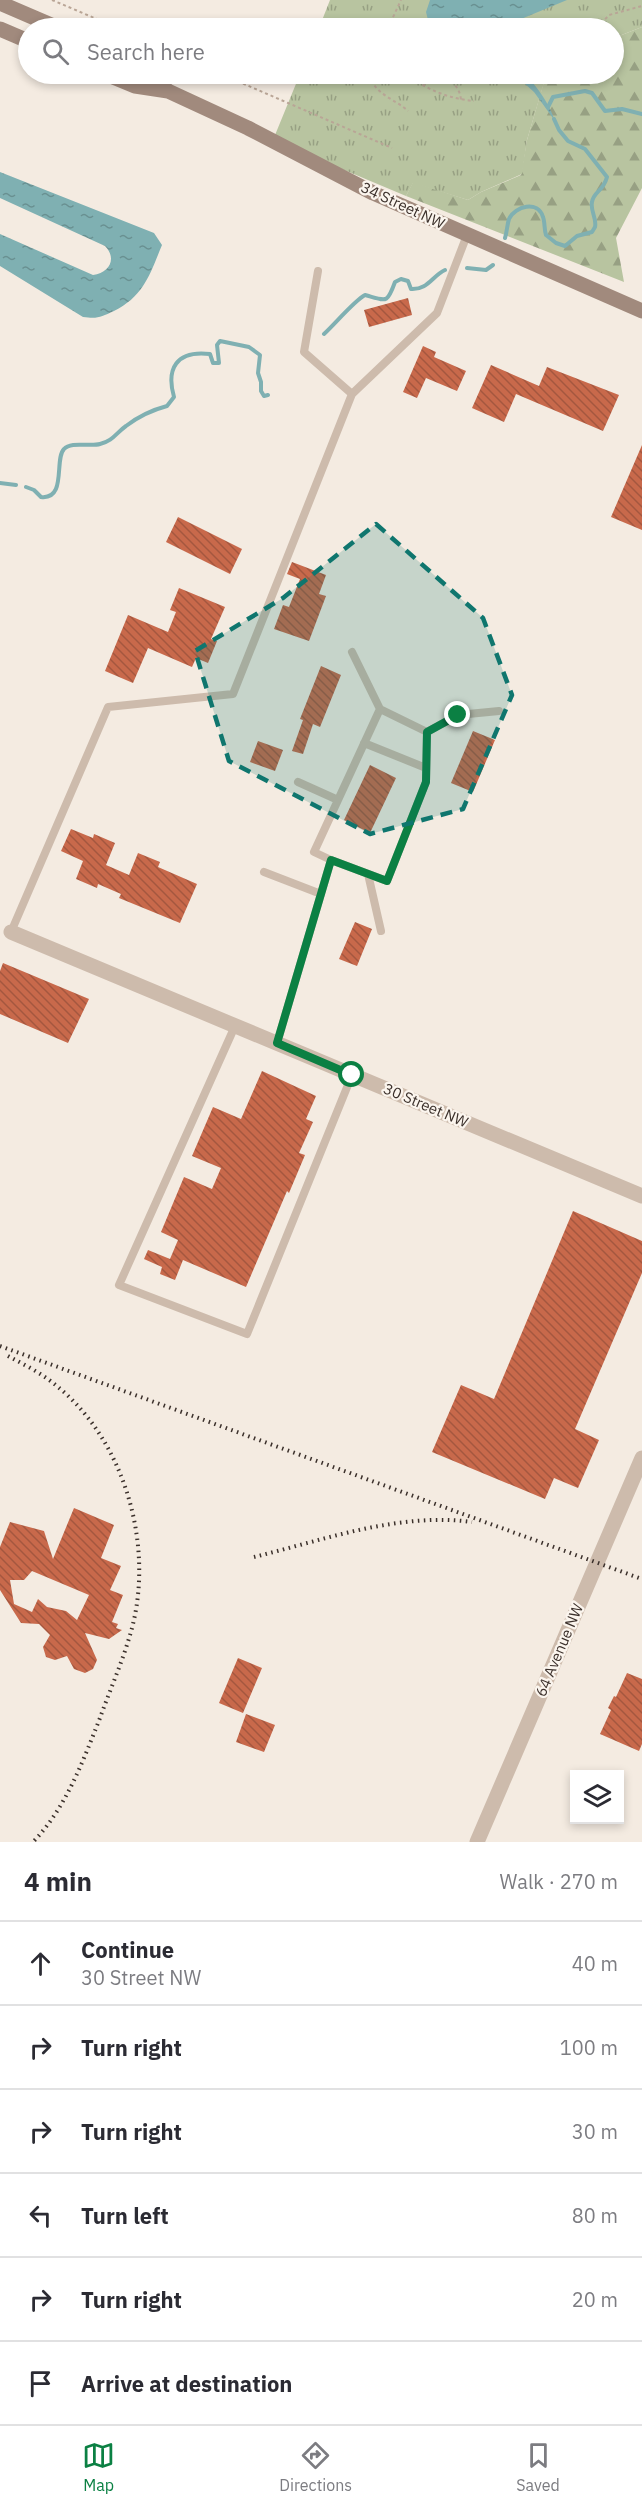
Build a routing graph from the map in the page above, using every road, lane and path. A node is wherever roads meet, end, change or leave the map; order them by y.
1 (8, 0) edge
2 (52, 0) edge
3 (401, 0) edge
4 (0, 3) edge
5 (642, 6) edge
6 (35, 18) edge
7 (37, 18) edge
8 (94, 18) edge
9 (393, 18) edge
10 (606, 18) edge
11 (0, 29) edge
12 (18, 37) edge
13 (130, 84) edge
14 (160, 84) edge
15 (244, 84) edge
16 (374, 84) edge
17 (454, 84) edge
18 (423, 85) edge
19 (168, 91) junction
20 (461, 100) junction
21 (474, 101) dead end
22 (408, 111) dead end
23 (392, 148) dead end
24 (467, 235) junction
25 (318, 271) dead end
26 (642, 311) edge
27 (352, 394) junction
28 (352, 652) dead end
29 (380, 709) junction
30 (499, 711) dead end
31 (427, 732) junction
32 (364, 743) junction
33 (426, 768) junction
34 (297, 782) dead end
35 (338, 800) junction
36 (331, 860) junction
37 (264, 872) dead end
38 (368, 874) junction
39 (321, 894) junction
40 (381, 931) dead end
41 (11, 932) joint
42 (235, 1025) junction
43 (277, 1043) junction
44 (352, 1075) junction
45 (642, 1196) edge
46 (642, 1458) edge
47 (477, 1842) edge

1 - 7 main road
2 - 8 path
3 - 9 path
4 - 6 main road
5 - 10 path
11 - 12 main road
13 - 19 main road, 34 Street NW
14 - 19 main road, 34 Street NW
15 - 23 path
16 - 22 path
17 - 20 path
18 - 20 path
19 - 24 main road, 34 Street NW
20 - 21 path
24 - 26 main road, 34 Street NW
24 - 27 lane
25 - 27 lane
27 - 41 lane
28 - 29 lane
29 - 31 lane
29 - 32 lane
30 - 31 lane
31 - 33 lane
32 - 33 lane
32 - 35 lane
33 - 38 lane
34 - 35 lane
35 - 36 lane
36 - 38 lane
36 - 39 lane
37 - 39 lane
38 - 40 lane
39 - 43 lane
41 - 42 street, 30 Street NW
42 - 43 street, 30 Street NW
42 - 44 lane
43 - 44 street, 30 Street NW
44 - 45 street, 30 Street NW
46 - 47 street, 64 Avenue NW

